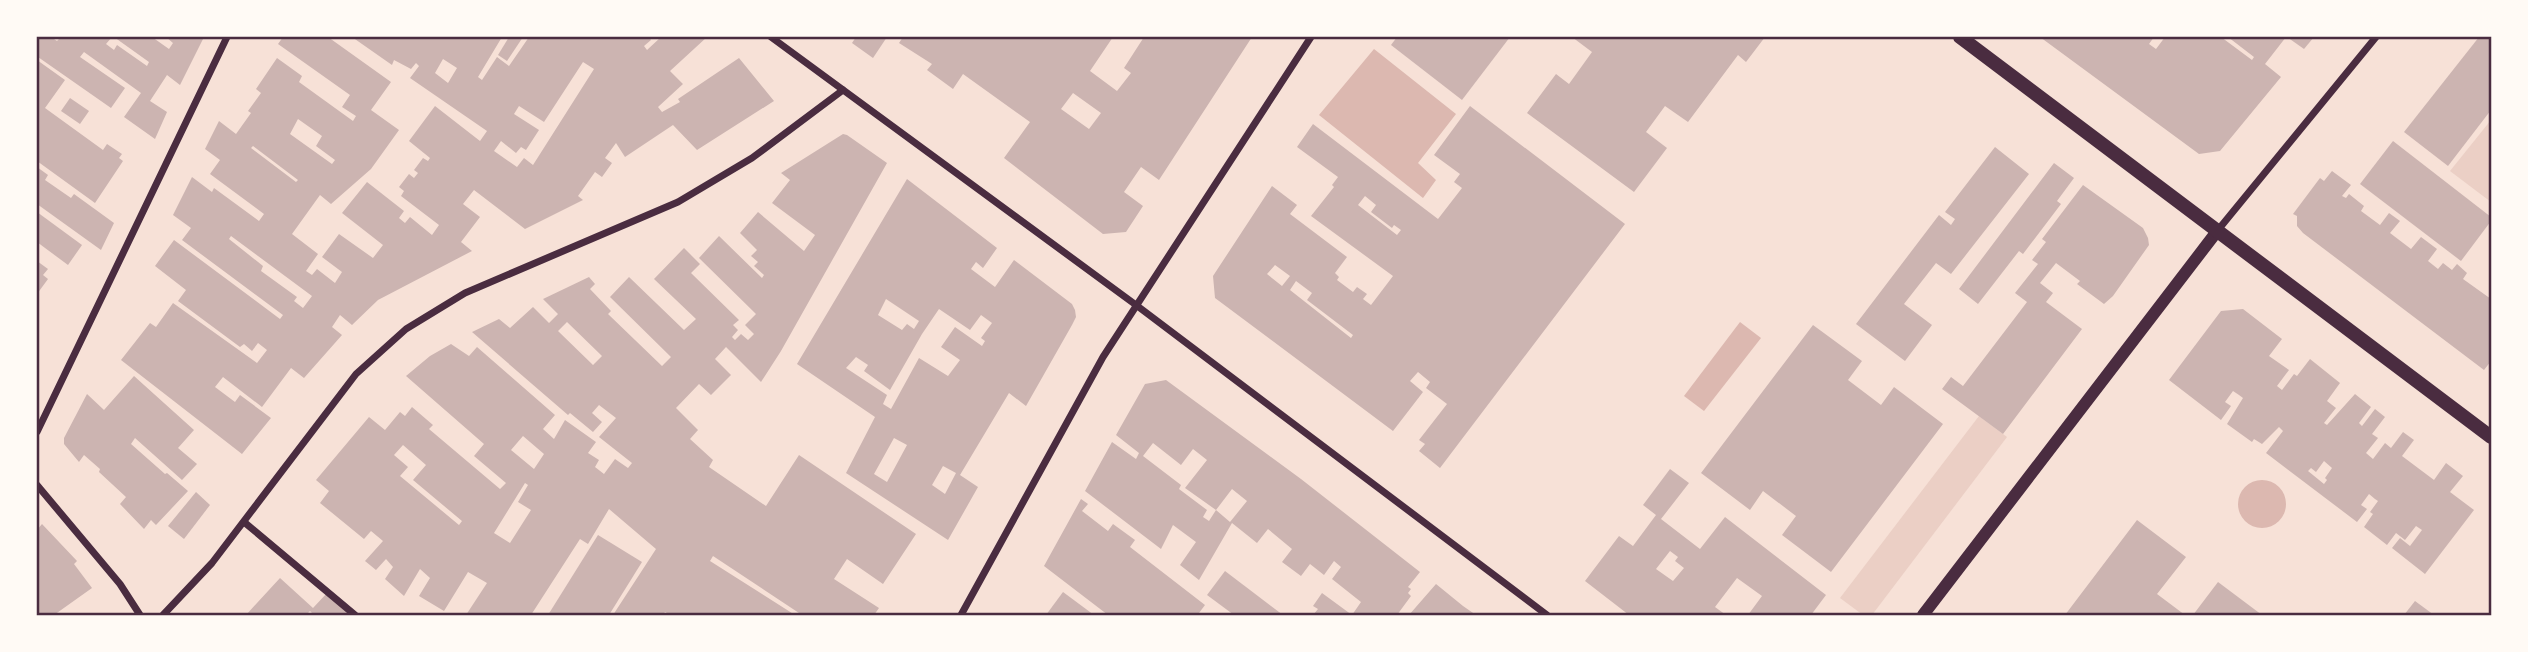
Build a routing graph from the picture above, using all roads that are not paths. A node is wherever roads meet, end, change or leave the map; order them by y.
1 (227, 37) edge
2 (771, 37) edge
3 (1311, 37) edge
4 (1961, 37) edge
5 (2376, 37) edge
6 (842, 90) junction
7 (2218, 230) junction
8 (1136, 304) junction
9 (37, 432) edge
10 (2491, 437) edge
11 (37, 485) edge
12 (244, 522) junction
13 (140, 615) edge
14 (163, 615) edge
15 (355, 615) edge
16 (961, 615) edge
17 (1547, 615) edge
18 (1923, 615) edge

1 - 9 street
2 - 6 street
3 - 8 street
4 - 7 main road
5 - 7 street
6 - 8 street
6 - 12 street
7 - 10 main road
7 - 18 street
8 - 16 street
8 - 17 street
11 - 13 street
12 - 14 street
12 - 15 street

